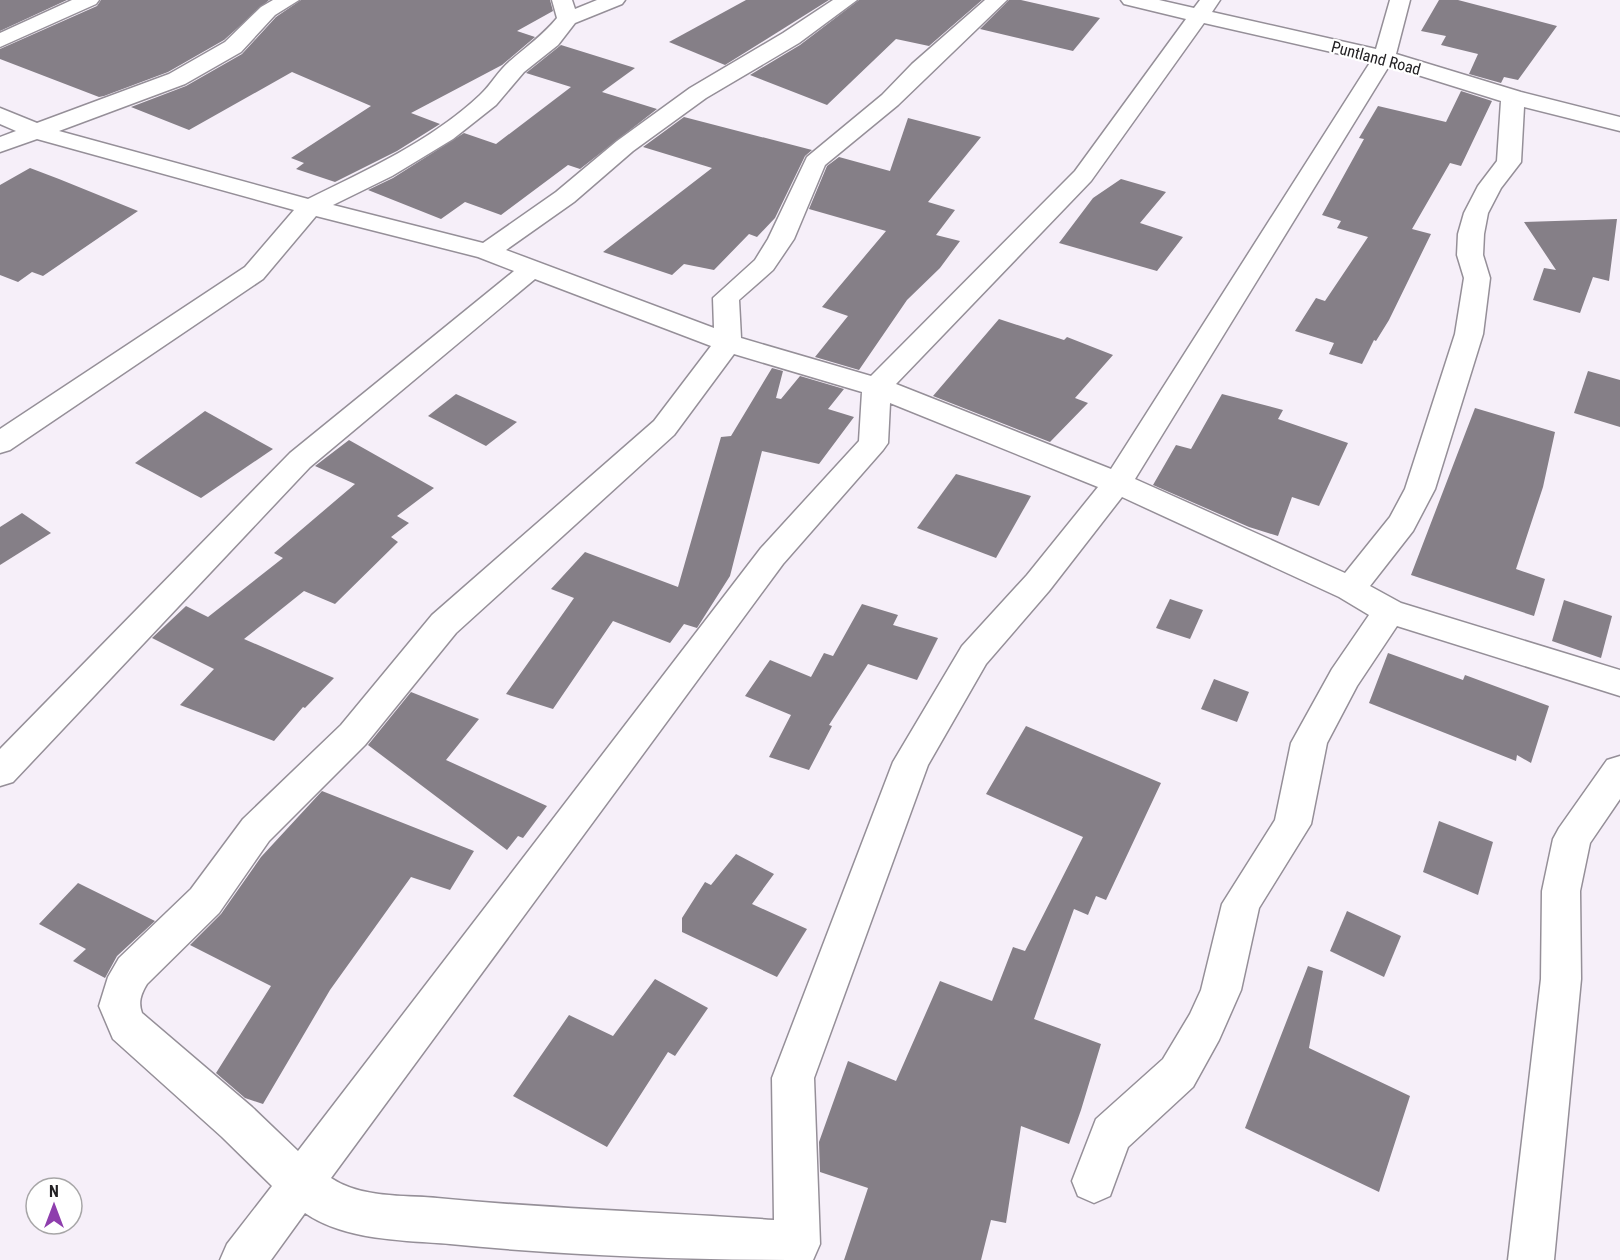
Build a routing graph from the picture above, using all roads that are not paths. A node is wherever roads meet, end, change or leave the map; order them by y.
1 (89, 0) edge
2 (289, 0) edge
3 (615, 0) edge
4 (847, 0) edge
5 (997, 0) edge
6 (1131, 0) edge
7 (1400, 0) edge
8 (1205, 8) edge
9 (565, 9) edge
10 (0, 41) edge
11 (1384, 57) junction
12 (1513, 97) junction
13 (0, 115) edge
14 (1620, 124) edge
15 (34, 131) junction
16 (0, 145) edge
17 (310, 207) junction
18 (487, 252) junction
19 (532, 269) junction
20 (728, 343) junction
21 (877, 387) junction
22 (0, 443) edge
23 (1117, 483) junction
24 (1350, 589) junction
25 (1389, 611) junction
26 (1620, 683) edge
27 (1620, 770) edge
28 (0, 772) edge
29 (1094, 1181) dead end
30 (301, 1184) junction
31 (793, 1252) edge
32 (243, 1260) edge
33 (1531, 1260) edge

1 - 10 street
2 - 15 street
3 - 9 street
4 - 18 street
5 - 20 street
6 - 8 street, Puntland Road
7 - 11 street
8 - 11 street, Puntland Road
8 - 21 street
9 - 17 street
11 - 12 street, Puntland Road
11 - 23 street
12 - 14 street, Puntland Road
12 - 24 street
13 - 15 street
15 - 16 street
15 - 17 street
17 - 18 street
17 - 22 street
18 - 19 street
19 - 20 street
19 - 28 street
20 - 21 street
20 - 30 street
21 - 23 street
21 - 30 street
23 - 24 street
23 - 31 street
24 - 25 street
25 - 26 street
25 - 29 street
27 - 33 street
30 - 31 street
30 - 32 street

